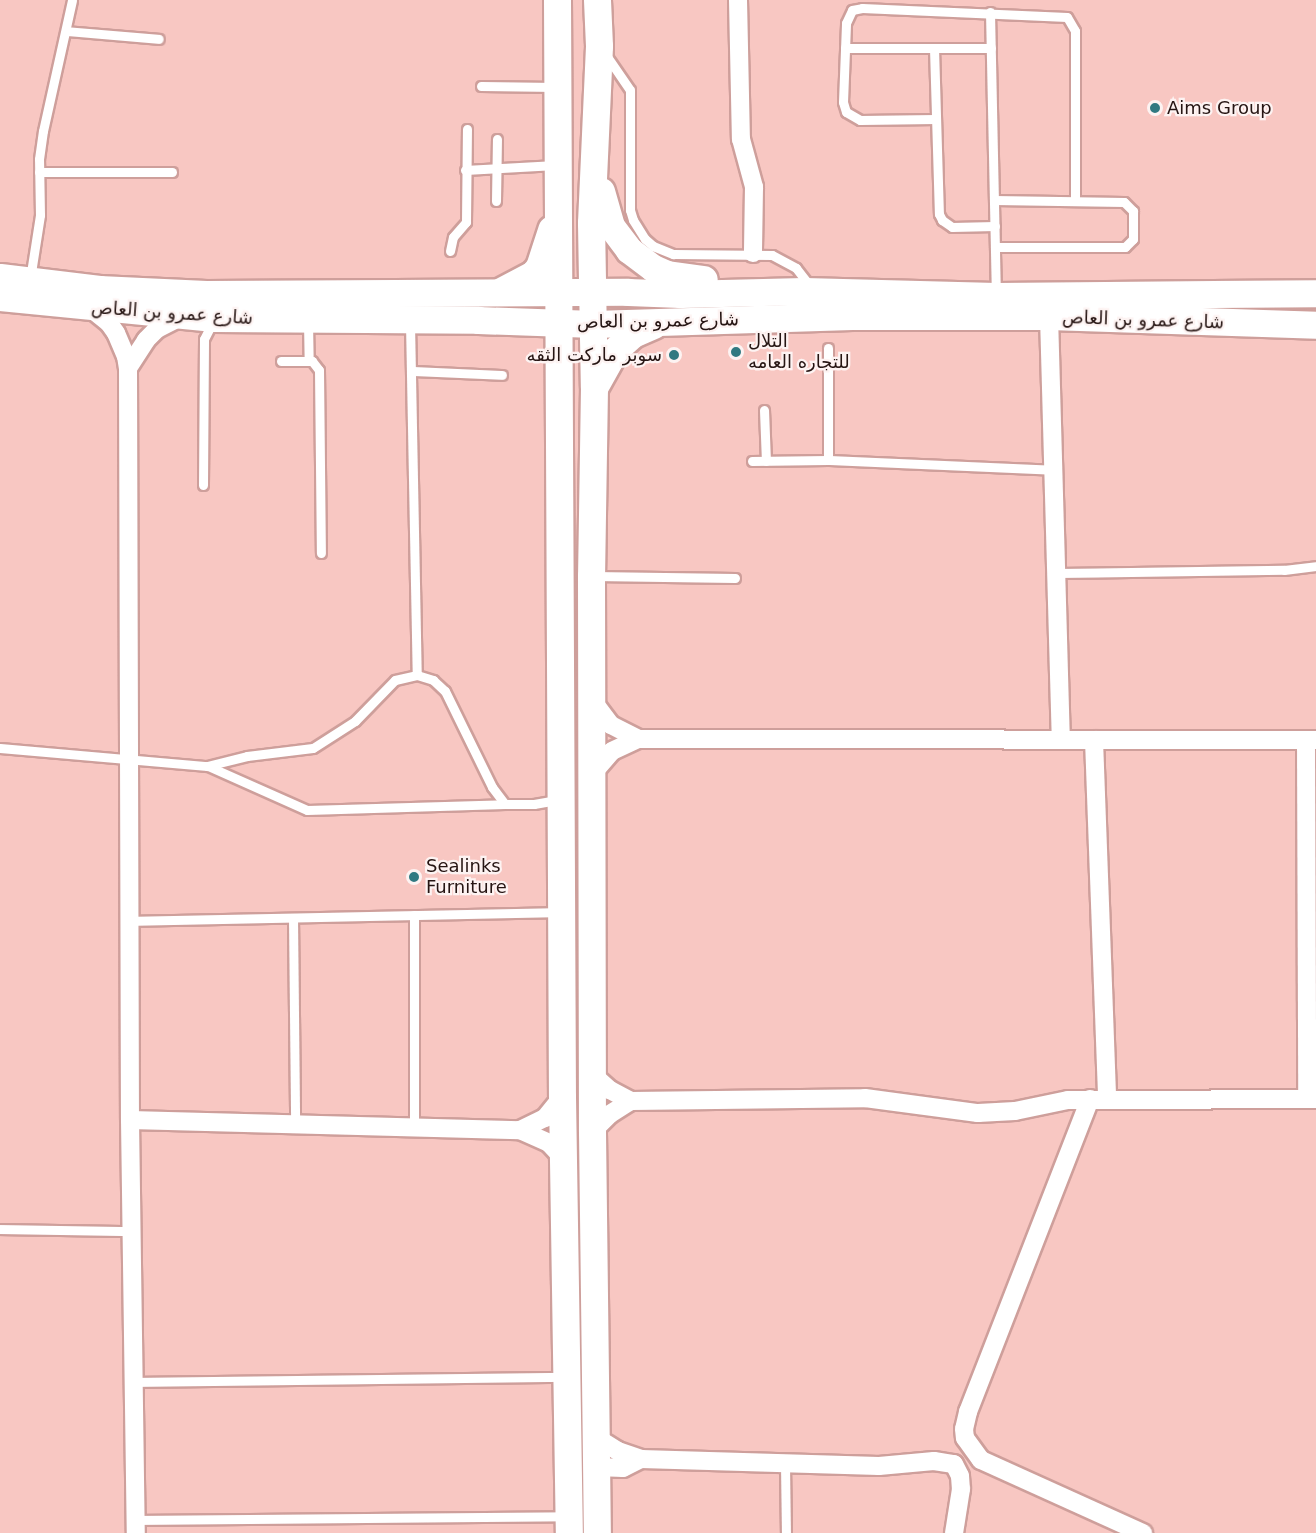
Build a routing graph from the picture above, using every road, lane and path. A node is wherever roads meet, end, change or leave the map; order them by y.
1 (72, 0) edge
2 (558, 0) edge
3 (597, 0) edge
4 (738, 0) edge
5 (990, 12) junction
6 (66, 31) junction
7 (159, 39) dead end
8 (599, 46) junction
9 (845, 48) junction
10 (934, 48) junction
11 (991, 48) junction
12 (597, 85) junction
13 (481, 86) dead end
14 (558, 87) junction
15 (936, 119) junction
16 (466, 129) dead end
17 (496, 139) dead end
18 (558, 165) junction
19 (496, 168) junction
20 (465, 170) junction
21 (39, 172) junction
22 (172, 172) dead end
23 (558, 196) junction
24 (994, 200) junction
25 (496, 201) dead end
26 (1075, 201) junction
27 (995, 226) junction
28 (995, 247) junction
29 (450, 251) dead end
30 (753, 253) junction
31 (0, 277) edge
32 (29, 281) junction
33 (804, 291) junction
34 (497, 292) junction
35 (559, 292) junction
36 (593, 292) junction
37 (1316, 292) edge
38 (996, 296) junction
39 (0, 297) edge
40 (89, 307) junction
41 (185, 316) junction
42 (1049, 316) junction
43 (214, 318) junction
44 (309, 320) junction
45 (500, 320) junction
46 (410, 321) junction
47 (661, 321) junction
48 (560, 323) junction
49 (594, 324) junction
50 (1316, 325) edge
51 (828, 348) dead end
52 (309, 360) junction
53 (281, 361) dead end
54 (128, 368) junction
55 (412, 371) junction
56 (559, 373) junction
57 (502, 375) dead end
58 (594, 387) junction
59 (764, 410) dead end
60 (828, 460) junction
61 (752, 461) dead end
62 (766, 461) junction
63 (1054, 470) junction
64 (202, 485) dead end
65 (321, 553) dead end
66 (1316, 566) edge
67 (1057, 573) junction
68 (591, 576) junction
69 (735, 578) dead end
70 (417, 675) junction
71 (592, 700) junction
72 (638, 739) junction
73 (1061, 740) junction
74 (1094, 740) junction
75 (1311, 740) edge
76 (0, 748) edge
77 (128, 757) junction
78 (207, 766) junction
79 (593, 773) junction
80 (562, 799) junction
81 (505, 804) junction
82 (562, 912) junction
83 (414, 915) junction
84 (293, 918) junction
85 (129, 921) junction
86 (592, 1074) junction
87 (562, 1097) junction
88 (1099, 1099) junction
89 (1312, 1099) edge
90 (631, 1101) junction
91 (130, 1120) junction
92 (295, 1125) junction
93 (414, 1127) junction
94 (520, 1130) junction
95 (592, 1132) junction
96 (563, 1158) junction
97 (0, 1229) edge
98 (132, 1231) junction
99 (567, 1377) junction
100 (134, 1382) junction
101 (597, 1438) junction
102 (971, 1448) junction
103 (641, 1459) junction
104 (785, 1464) junction
105 (954, 1464) junction
106 (597, 1467) junction
107 (136, 1527) edge
108 (574, 1527) edge
109 (597, 1533) edge
110 (786, 1533) edge
111 (954, 1533) edge
112 (1143, 1533) edge

1 - 6 lane
2 - 14 main road
3 - 8 main road
4 - 30 street
5 - 9 lane
5 - 11 lane
5 - 26 lane
6 - 7 lane
6 - 21 lane
8 - 12 main road
8 - 30 lane
9 - 10 lane
9 - 15 lane
10 - 11 lane
10 - 15 lane
11 - 24 lane
12 - 33 main road
12 - 36 main road
13 - 14 lane
14 - 18 main road
15 - 27 lane
16 - 20 lane
17 - 19 lane
18 - 19 lane
18 - 23 main road
19 - 20 lane
19 - 25 lane
20 - 29 lane
21 - 22 lane
21 - 32 lane
23 - 34 main road
23 - 35 main road
24 - 26 lane
24 - 27 lane
26 - 28 lane
27 - 28 lane
28 - 38 lane
30 - 33 lane
31 - 32 main road, شارع عمرو بن العاص
32 - 34 main road, شارع عمرو بن العاص
33 - 36 main road, شارع عمرو بن العاص
33 - 38 main road, شارع عمرو بن العاص
34 - 35 main road, شارع عمرو بن العاص
35 - 36 main road, شارع عمرو بن العاص
35 - 48 main road
36 - 49 main road
37 - 38 main road, شارع عمرو بن العاص
39 - 40 main road, شارع عمرو بن العاص
40 - 41 main road, شارع عمرو بن العاص
40 - 54 street
41 - 43 main road, شارع عمرو بن العاص
41 - 54 street
42 - 47 main road, شارع عمرو بن العاص
42 - 50 main road, شارع عمرو بن العاص
42 - 63 street
43 - 44 main road, شارع عمرو بن العاص
43 - 64 lane
44 - 46 main road, شارع عمرو بن العاص
44 - 52 lane
45 - 46 main road, شارع عمرو بن العاص
45 - 48 main road, شارع عمرو بن العاص
45 - 56 main road
46 - 55 lane
47 - 49 main road, شارع عمرو بن العاص
47 - 58 main road
48 - 49 main road, شارع عمرو بن العاص
48 - 56 main road
49 - 58 main road
51 - 60 lane
52 - 53 lane
52 - 65 lane
54 - 77 street
55 - 57 lane
55 - 70 lane
56 - 80 main road
58 - 68 main road
59 - 62 lane
60 - 62 lane
60 - 63 lane
61 - 62 lane
63 - 67 street
66 - 67 lane
67 - 73 street
68 - 69 lane
68 - 71 main road
70 - 78 lane
70 - 81 lane
71 - 72 street
71 - 79 main road
72 - 73 street
72 - 79 street
73 - 74 street
74 - 75 street
74 - 88 street
75 - 89 street
76 - 77 lane
77 - 78 lane
77 - 85 street
78 - 81 lane
79 - 86 main road
80 - 81 lane
80 - 82 main road
82 - 83 lane
82 - 87 main road
83 - 84 lane
83 - 93 lane
84 - 85 lane
84 - 92 lane
85 - 91 street
86 - 90 street
86 - 95 main road
87 - 94 street
87 - 96 main road
88 - 89 street
88 - 90 street
88 - 102 street
90 - 95 street
91 - 92 street
91 - 98 street
92 - 93 street
93 - 94 street
94 - 96 street
95 - 101 main road
96 - 99 main road
97 - 98 lane
98 - 100 street
99 - 100 lane
99 - 106 main road
99 - 108 main road
100 - 107 street
101 - 103 street
101 - 106 main road
102 - 105 street
102 - 112 street
103 - 104 street
103 - 106 street
104 - 105 street
104 - 110 lane
105 - 111 street
106 - 109 main road
107 - 108 lane

